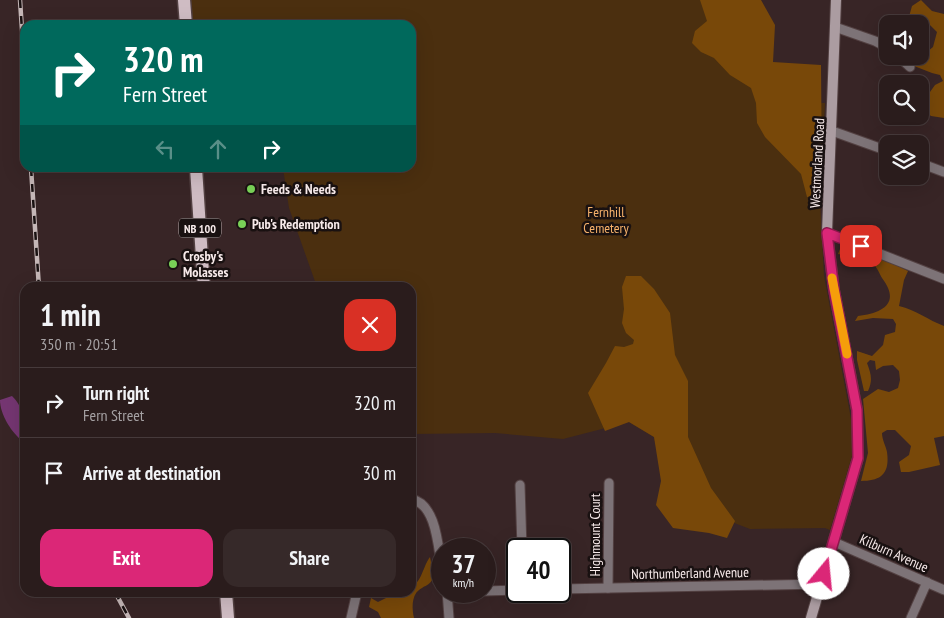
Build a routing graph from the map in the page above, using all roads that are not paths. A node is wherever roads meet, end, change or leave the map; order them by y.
1 (184, 0) edge
2 (836, 0) edge
3 (186, 20) edge
4 (835, 28) junction
5 (879, 43) edge
6 (832, 131) junction
7 (879, 149) edge
8 (929, 166) edge
9 (196, 172) edge
10 (944, 172) edge
11 (827, 233) junction
12 (944, 279) edge
13 (204, 282) edge
14 (609, 483) dead end
15 (520, 485) dead end
16 (416, 501) edge
17 (436, 538) edge
18 (522, 538) edge
19 (834, 542) junction
20 (927, 582) junction
21 (821, 584) junction
22 (608, 588) junction
23 (571, 589) edge
24 (944, 590) edge
25 (226, 597) edge
26 (356, 597) edge
27 (448, 603) edge
28 (228, 618) edge
29 (351, 618) edge
30 (449, 618) edge
31 (811, 618) edge
32 (911, 618) edge

1 - 3 main road
2 - 4 street, Westmorland Road
4 - 5 street
4 - 6 street, Westmorland Road
6 - 7 street
6 - 11 street, Westmorland Road
8 - 10 street
9 - 13 main road, NB 100
11 - 12 street
11 - 19 street, Westmorland Road
14 - 22 street, Highmount Court
15 - 18 street
16 - 17 street
19 - 20 street, Kilburn Avenue
19 - 21 street, Westmorland Road
20 - 24 street, Kilburn Avenue
20 - 32 street
21 - 22 street, Northumberland Avenue
21 - 31 street, Westmorland Road
22 - 23 street, Northumberland Avenue
25 - 28 main road
26 - 29 street
27 - 30 street

